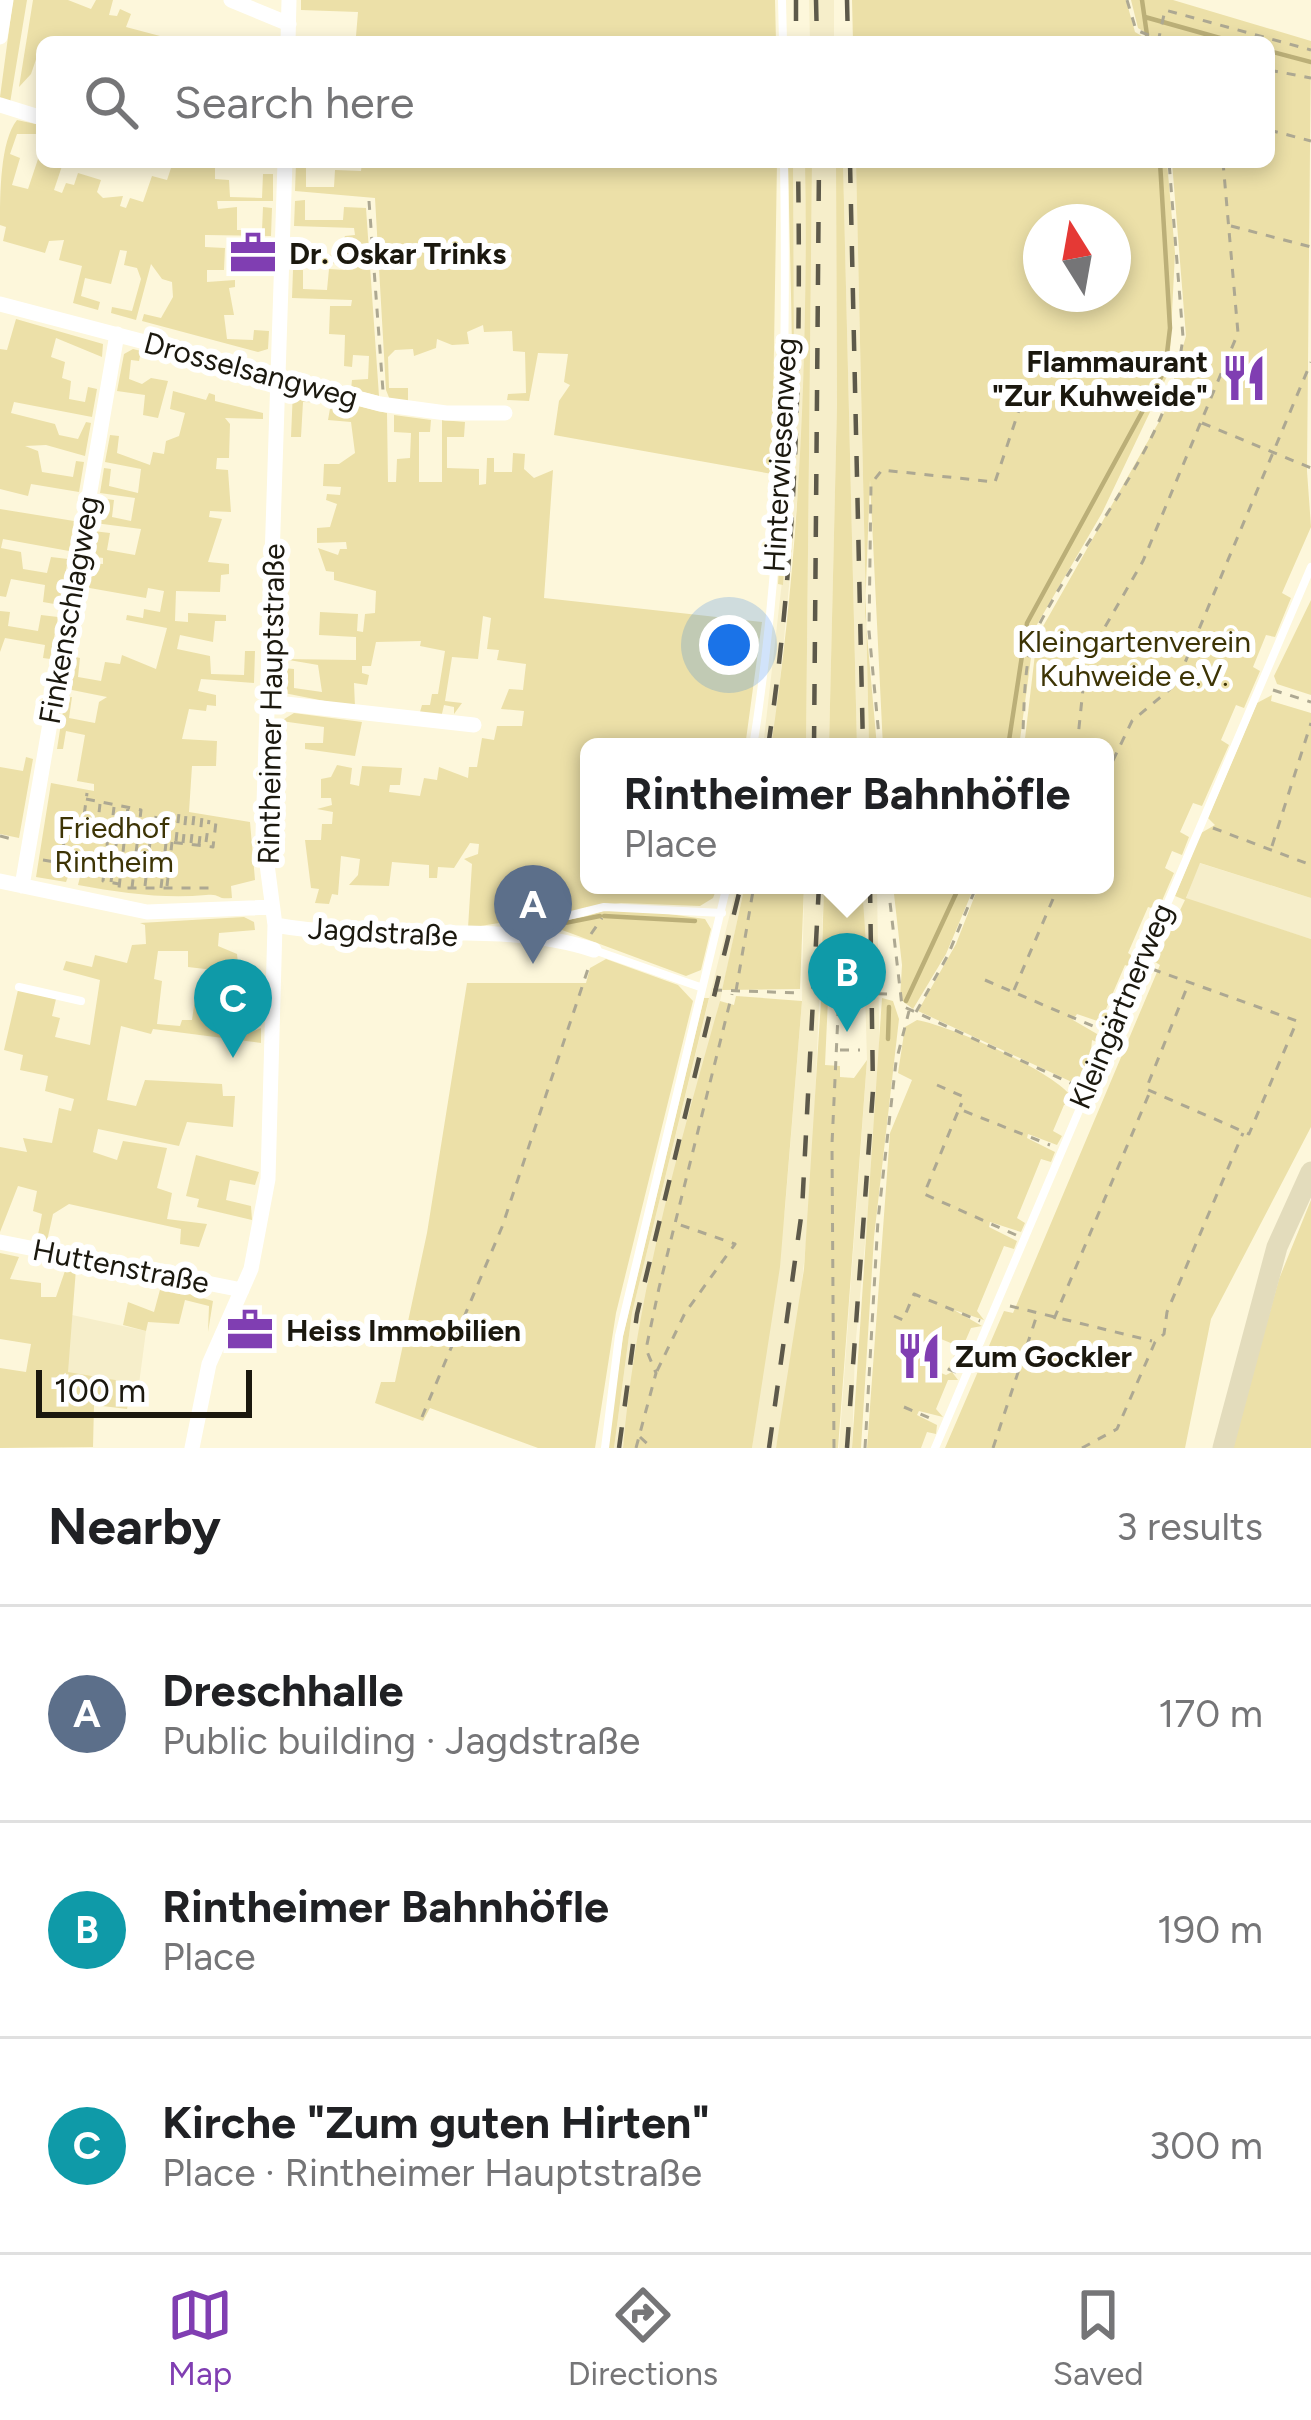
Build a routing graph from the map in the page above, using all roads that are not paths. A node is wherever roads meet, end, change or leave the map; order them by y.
1 (6, 0) edge
2 (231, 0) edge
3 (289, 0) edge
4 (782, 0) edge
5 (289, 24) junction
6 (288, 36) edge
7 (782, 36) edge
8 (0, 37) edge
9 (0, 105) edge
10 (36, 116) edge
11 (285, 168) edge
12 (784, 168) edge
13 (0, 304) edge
14 (117, 334) junction
15 (279, 376) junction
16 (505, 413) dead end
17 (1311, 567) edge
18 (268, 702) junction
19 (474, 725) dead end
20 (754, 738) edge
21 (0, 882) edge
22 (22, 886) junction
23 (726, 894) edge
24 (722, 913) junction
25 (273, 916) junction
26 (478, 936) junction
27 (590, 948) joint
28 (19, 987) dead end
29 (700, 987) junction
30 (82, 1001) dead end
31 (1311, 1172) edge
32 (0, 1242) edge
33 (242, 1290) junction
34 (192, 1448) edge
35 (605, 1448) edge
36 (935, 1448) edge
37 (1223, 1448) edge

1 - 8 street
2 - 5 street
3 - 5 street
4 - 7 lane
5 - 6 street
9 - 10 street
11 - 15 street, Rintheimer Hauptstraße
12 - 20 lane, Hinterwiesenweg
13 - 14 street, Drosselsangweg
14 - 15 street, Drosselsangweg
14 - 22 street, Finkenschlagweg
15 - 16 street, Drosselsangweg
15 - 18 street, Rintheimer Hauptstraße
17 - 36 lane, Kleingärtnerweg
18 - 19 street
18 - 25 street, Rintheimer Hauptstraße
21 - 22 street, Jagdstraße
22 - 25 street, Jagdstraße
23 - 24 lane
24 - 26 lane
24 - 29 lane
25 - 26 street, Jagdstraße
25 - 33 street, Rintheimer Hauptstraße
26 - 27 street, Jagdstraße
27 - 29 lane, Jagdstraße
28 - 30 lane
29 - 35 lane
31 - 37 main road
32 - 33 street, Huttenstraße
33 - 34 street, Rintheimer Hauptstraße

